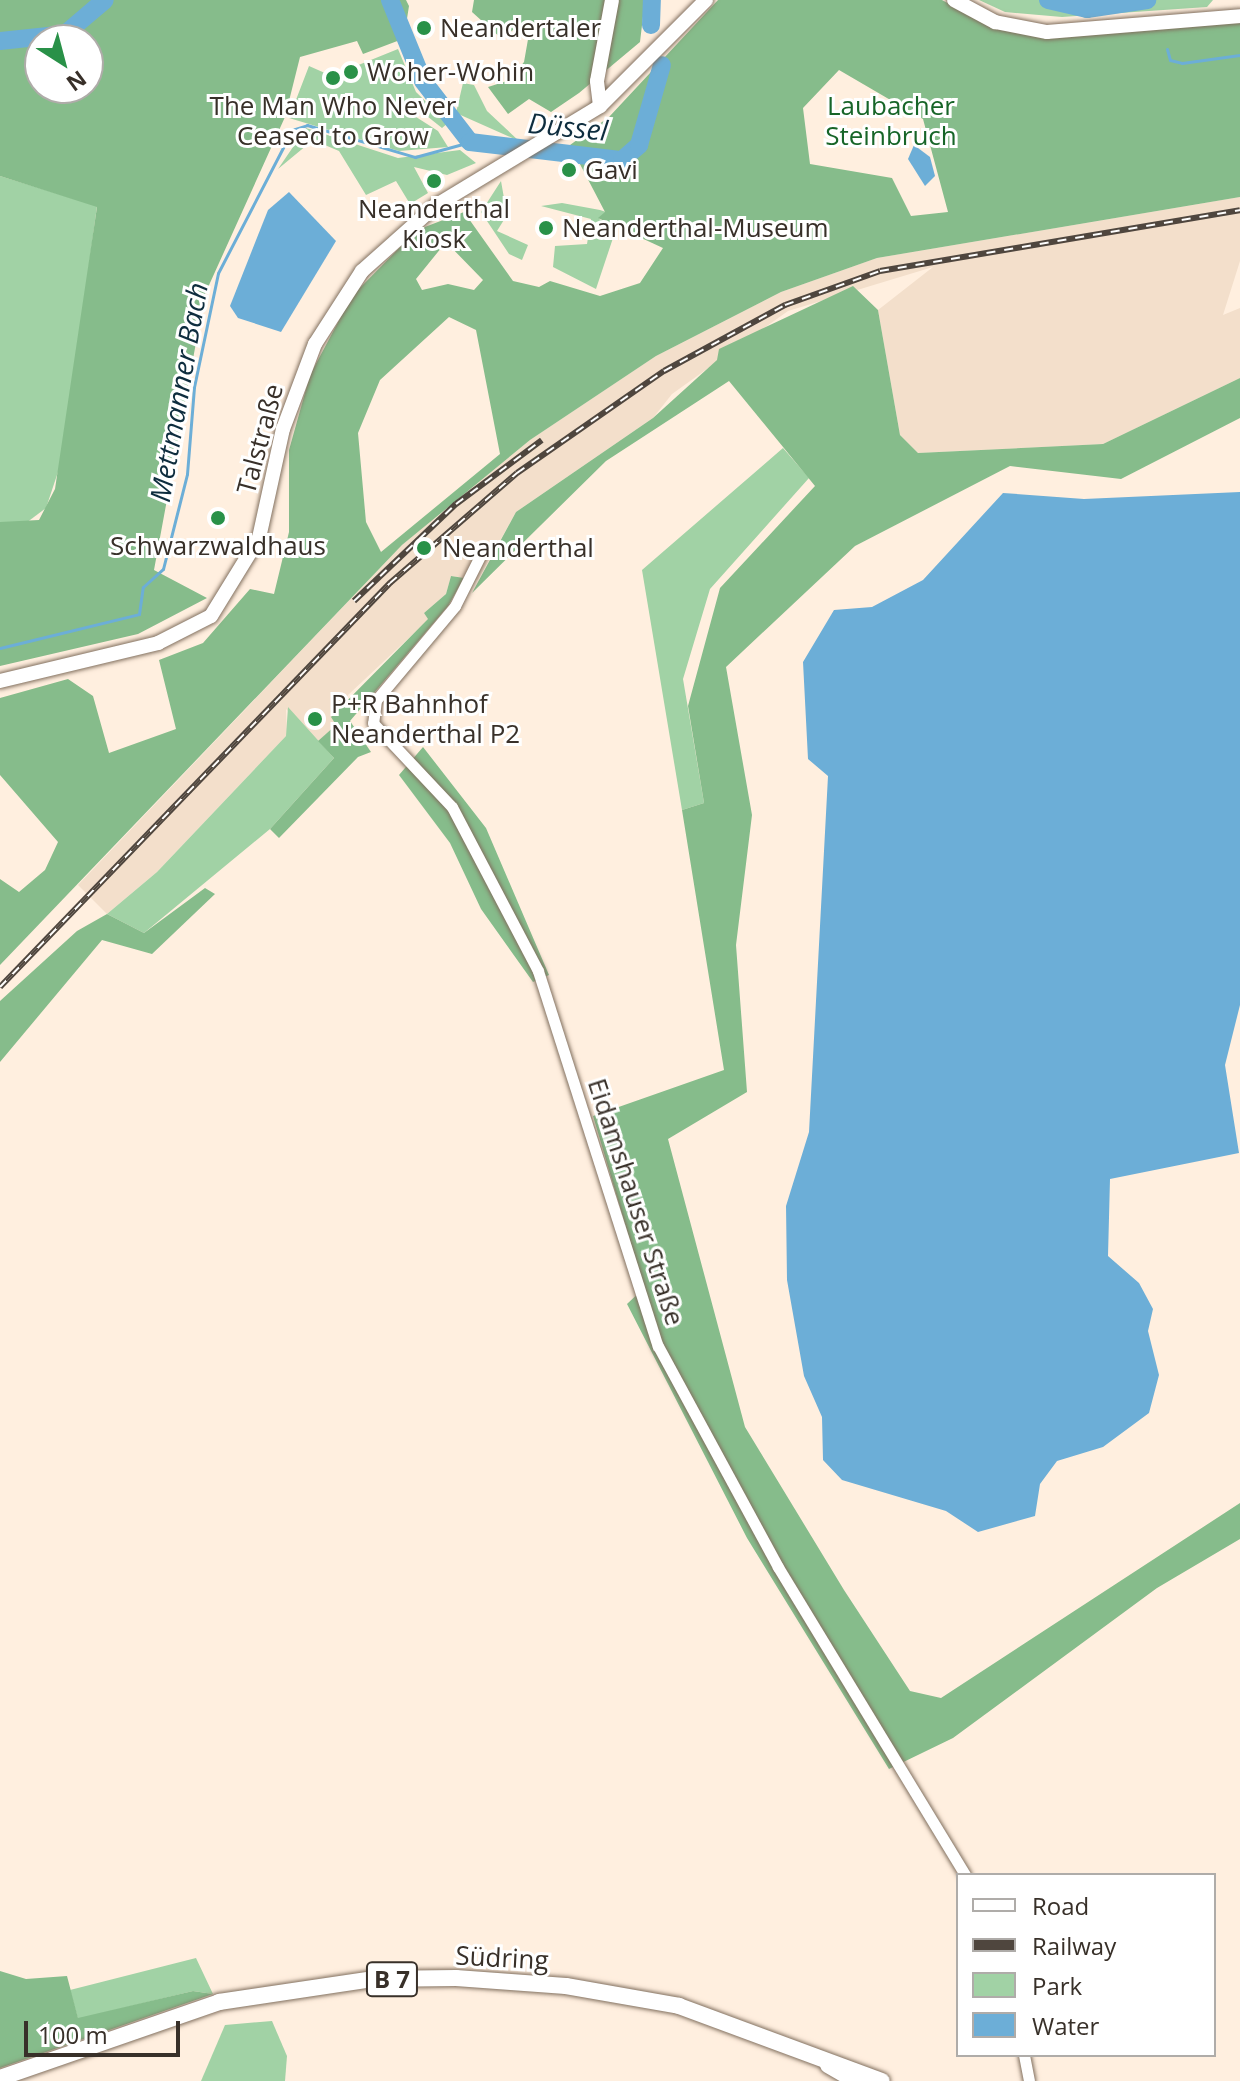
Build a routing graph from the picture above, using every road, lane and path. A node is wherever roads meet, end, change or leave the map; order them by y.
1 (612, 0) edge
2 (706, 0) edge
3 (954, 0) edge
4 (1240, 16) edge
5 (600, 106) junction
6 (481, 554) dead end
7 (0, 681) edge
8 (964, 1873) edge
9 (814, 2054) junction
10 (1024, 2057) edge
11 (0, 2078) edge
12 (856, 2081) edge
13 (882, 2081) edge
14 (1029, 2081) edge

1 - 5 main road
2 - 5 main road, Talstraße
3 - 4 main road
5 - 7 main road, Talstraße
6 - 8 street, Eidamshauser Straße
9 - 11 main road, Südring / B 7
9 - 12 main road, Südring / B 7
9 - 13 main road, Südring / B 7
10 - 14 street

